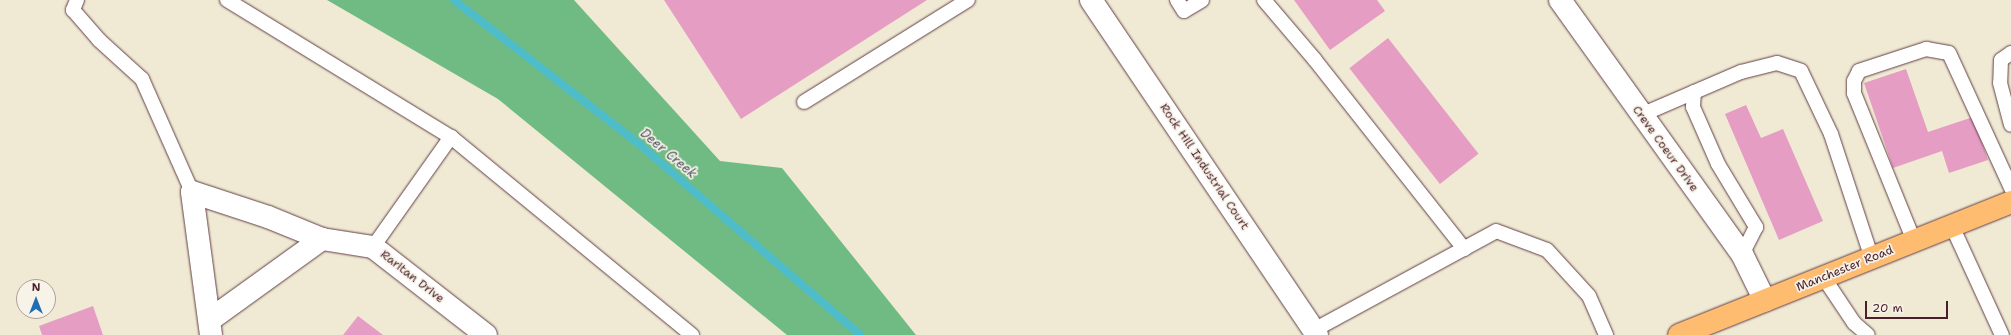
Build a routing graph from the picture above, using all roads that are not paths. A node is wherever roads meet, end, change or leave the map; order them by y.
1 (77, 0) edge
2 (227, 0) edge
3 (968, 0) edge
4 (1091, 0) edge
5 (1177, 0) edge
6 (1202, 0) edge
7 (1264, 0) edge
8 (1560, 0) edge
9 (2011, 53) edge
10 (1694, 92) junction
11 (804, 102) dead end
12 (1641, 115) junction
13 (2011, 125) edge
14 (451, 137) junction
15 (2011, 188) edge
16 (192, 192) junction
17 (2011, 202) edge
18 (1952, 226) junction
19 (322, 239) junction
20 (1914, 241) junction
21 (374, 247) junction
22 (1464, 249) junction
23 (1742, 254) junction
24 (1872, 259) junction
25 (1824, 278) junction
26 (1765, 301) junction
27 (211, 327) edge
28 (1316, 333) edge
29 (486, 335) edge
30 (692, 335) edge
31 (1606, 335) edge
32 (1679, 335) edge
33 (1868, 335) edge
34 (2002, 335) edge

1 - 16 lane
2 - 14 lane
3 - 11 lane
4 - 28 street, Rock Hill Industrial Court
5 - 6 lane
7 - 22 lane
8 - 12 street, Creve Coeur Drive
9 - 13 lane
10 - 12 lane
10 - 23 lane
10 - 24 lane
12 - 23 street, Creve Coeur Drive
14 - 21 lane
14 - 30 lane
15 - 20 lane
16 - 19 street, Raritan Drive
16 - 27 street
17 - 18 main road, Manchester Road
18 - 20 main road, Manchester Road
18 - 34 lane
19 - 21 street, Raritan Drive
19 - 27 street
20 - 24 main road, Manchester Road
21 - 29 street, Raritan Drive
22 - 28 lane
22 - 31 lane
23 - 26 street, Creve Coeur Drive
24 - 25 main road, Manchester Road
25 - 26 main road, Manchester Road
25 - 33 lane
26 - 32 main road, Manchester Road

